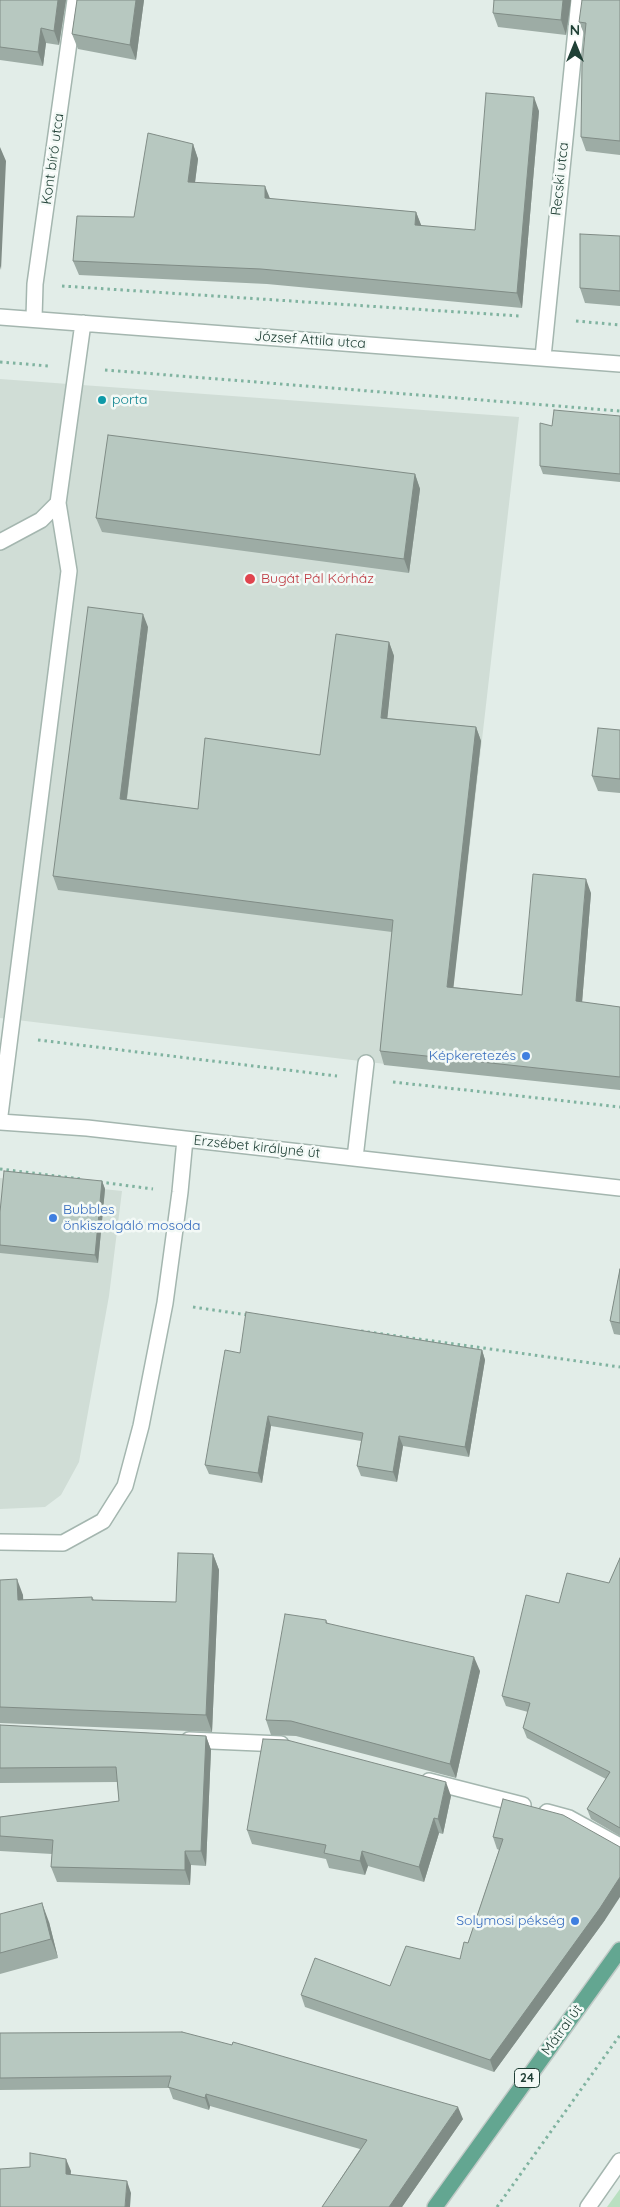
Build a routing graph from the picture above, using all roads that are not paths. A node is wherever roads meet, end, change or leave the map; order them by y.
1 (75, 0) edge
2 (578, 0) edge
3 (0, 317) edge
4 (34, 318) junction
5 (83, 323) junction
6 (543, 357) junction
7 (620, 364) edge
8 (58, 502) junction
9 (0, 542) edge
10 (366, 1063) dead end
11 (0, 1115) edge
12 (0, 1122) edge
13 (185, 1139) junction
14 (355, 1158) junction
15 (620, 1188) edge
16 (0, 1542) edge
17 (176, 1739) edge
18 (294, 1745) edge
19 (417, 1777) edge
20 (620, 1846) edge
21 (620, 1950) edge
22 (620, 2160) edge
23 (435, 2207) edge
24 (588, 2207) edge

1 - 4 street, Kont bíró utca
2 - 6 street, Recski utca
3 - 4 street, József Attila utca
4 - 5 street, József Attila utca
5 - 6 street, József Attila utca
5 - 8 street
6 - 7 street, József Attila utca
8 - 9 street
8 - 11 street
10 - 14 street
12 - 13 street
13 - 14 street, Erzsébet királyné út
13 - 16 street, Erzsébet királyné út
14 - 15 street, Erzsébet királyné út
17 - 18 street
19 - 20 street
21 - 23 main road, Mátrai út / 24
22 - 24 street

